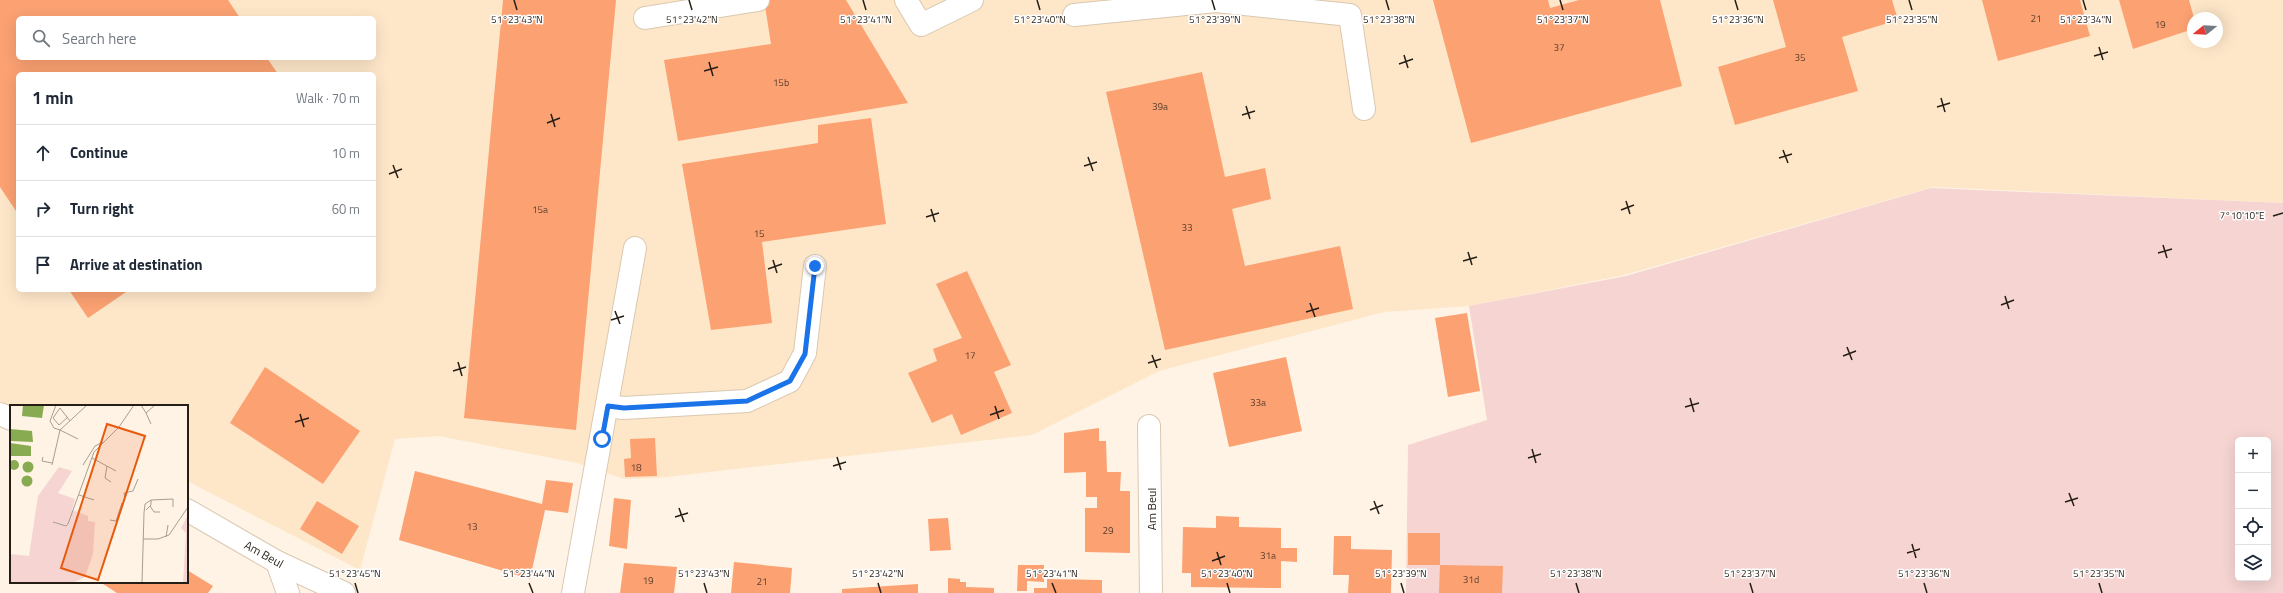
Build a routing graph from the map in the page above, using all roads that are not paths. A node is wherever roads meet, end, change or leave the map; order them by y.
1 (758, 0) edge
2 (906, 0) edge
3 (972, 0) edge
4 (1074, 15) dead end
5 (646, 18) dead end
6 (1364, 109) dead end
7 (635, 248) dead end
8 (815, 266) dead end
9 (608, 406) junction
10 (0, 414) edge
11 (10, 419) edge
12 (1149, 426) dead end
13 (188, 511) edge
14 (277, 562) junction
15 (288, 593) edge
16 (344, 593) edge
17 (573, 593) edge
18 (1151, 593) edge

1 - 5 street
2 - 3 street
4 - 6 street
7 - 9 street
8 - 9 street
9 - 17 street
10 - 11 street
12 - 18 street, Am Beul
13 - 14 street, Am Beul
14 - 15 street
14 - 16 street, Am Beul

